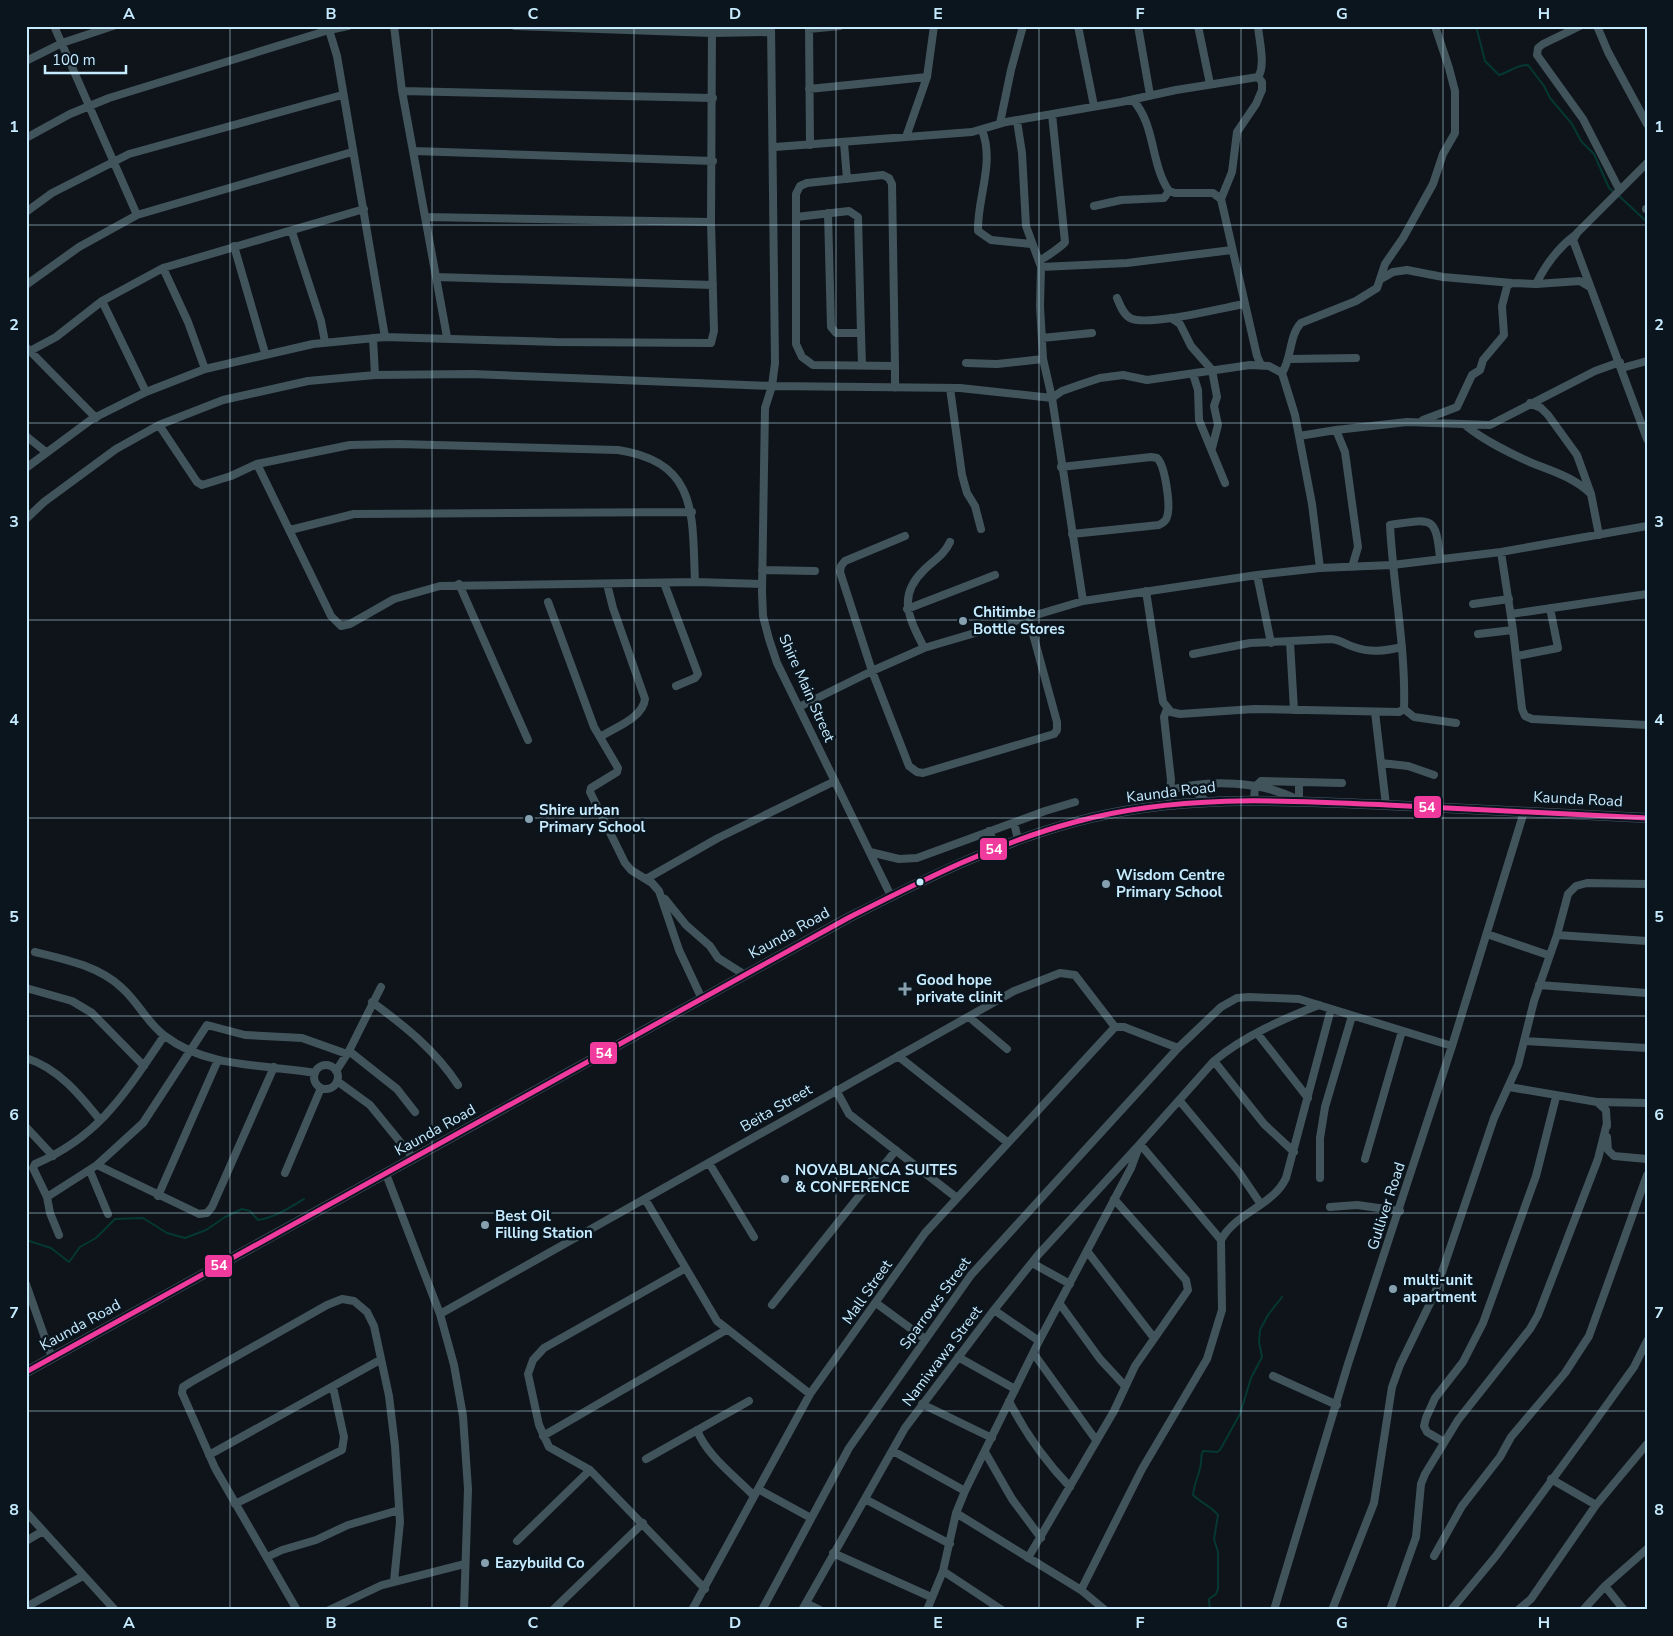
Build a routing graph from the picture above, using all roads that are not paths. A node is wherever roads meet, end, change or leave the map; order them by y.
1 (54, 26) edge
2 (113, 26) edge
3 (348, 26) edge
4 (394, 26) edge
5 (515, 26) edge
6 (840, 26) edge
7 (934, 26) edge
8 (1023, 26) edge
9 (1078, 26) edge
10 (1138, 26) edge
11 (1198, 26) edge
12 (1258, 26) edge
13 (1435, 26) edge
14 (1580, 26) edge
15 (1596, 26) edge
16 (809, 27) edge
17 (323, 29) edge
18 (712, 29) edge
19 (771, 29) edge
20 (62, 43) junction
21 (26, 61) edge
22 (927, 77) junction
23 (1258, 77) junction
24 (1210, 84) junction
25 (809, 89) junction
26 (402, 91) junction
27 (342, 95) junction
28 (1150, 95) junction
29 (713, 98) junction
30 (1133, 100) junction
31 (90, 105) junction
32 (1094, 106) junction
33 (1052, 114) junction
34 (1017, 121) junction
35 (1000, 124) junction
36 (1647, 124) edge
37 (982, 130) junction
38 (26, 138) edge
39 (906, 138) junction
40 (844, 142) junction
41 (810, 145) junction
42 (774, 147) junction
43 (414, 151) junction
44 (352, 152) junction
45 (113, 161) junction
46 (713, 161) junction
47 (1647, 163) edge
48 (847, 178) junction
49 (1619, 189) junction
50 (1170, 191) junction
51 (1221, 199) junction
52 (1094, 206) dead end
53 (364, 209) junction
54 (26, 212) edge
55 (828, 214) junction
56 (137, 216) junction
57 (424, 216) junction
58 (796, 216) junction
59 (712, 222) junction
60 (292, 232) junction
61 (1574, 236) junction
62 (1031, 244) junction
63 (234, 246) junction
64 (1232, 250) junction
65 (1040, 264) junction
66 (163, 268) junction
67 (436, 278) junction
68 (1381, 278) junction
69 (1510, 283) junction
70 (1536, 284) junction
71 (26, 285) edge
72 (713, 286) junction
73 (1590, 287) junction
74 (1117, 298) dead end
75 (102, 301) junction
76 (1244, 304) junction
77 (1171, 318) junction
78 (1092, 332) dead end
79 (861, 334) junction
80 (385, 337) junction
81 (447, 337) junction
82 (373, 338) junction
83 (1042, 338) junction
84 (325, 342) junction
85 (28, 349) edge
86 (265, 353) junction
87 (1356, 358) dead end
88 (1043, 359) junction
89 (1289, 359) junction
90 (1647, 361) edge
91 (966, 363) dead end
92 (862, 365) junction
93 (1261, 365) junction
94 (1621, 365) junction
95 (895, 366) junction
96 (205, 369) junction
97 (1212, 370) junction
98 (1282, 373) junction
99 (1193, 374) junction
100 (375, 375) junction
101 (772, 386) junction
102 (895, 388) junction
103 (950, 388) junction
104 (146, 392) junction
105 (1052, 398) junction
106 (1530, 403) junction
107 (96, 418) junction
108 (1415, 421) junction
109 (159, 425) junction
110 (1464, 425) junction
111 (1336, 430) junction
112 (26, 436) edge
113 (1299, 436) junction
114 (1647, 439) edge
115 (1212, 448) junction
116 (46, 452) junction
117 (257, 464) junction
118 (1061, 467) junction
119 (26, 468) edge
120 (1226, 483) dead end
121 (1591, 494) junction
122 (692, 512) junction
123 (26, 519) edge
124 (1647, 526) edge
125 (981, 529) dead end
126 (290, 530) junction
127 (1072, 534) junction
128 (1599, 535) junction
129 (904, 536) dead end
130 (950, 542) dead end
131 (1501, 552) junction
132 (1440, 559) junction
133 (1392, 565) junction
134 (1352, 567) junction
135 (1320, 568) junction
136 (762, 570) junction
137 (815, 571) dead end
138 (995, 575) dead end
139 (1257, 575) junction
140 (696, 582) junction
141 (664, 583) junction
142 (458, 584) junction
143 (607, 584) junction
144 (762, 584) junction
145 (1146, 591) junction
146 (1647, 594) edge
147 (1509, 599) junction
148 (1083, 601) junction
149 (548, 602) dead end
150 (1473, 604) dead end
151 (1550, 608) junction
152 (907, 609) junction
153 (1511, 614) junction
154 (1028, 616) junction
155 (1514, 630) junction
156 (1478, 634) dead end
157 (1290, 642) junction
158 (1272, 643) junction
159 (1402, 647) junction
160 (924, 648) junction
161 (1193, 654) dead end
162 (1517, 656) junction
163 (872, 670) junction
164 (676, 686) dead end
165 (799, 708) junction
166 (1167, 709) junction
167 (1404, 709) junction
168 (1294, 710) junction
169 (1375, 712) junction
170 (1456, 722) dead end
171 (1647, 725) edge
172 (600, 737) junction
173 (528, 740) dead end
174 (1381, 763) junction
175 (1434, 776) dead end
176 (835, 781) junction
177 (1299, 782) junction
178 (1342, 783) dead end
179 (1211, 785) junction
180 (1189, 786) junction
181 (1255, 787) junction
182 (1170, 790) junction
183 (1254, 800) junction
184 (1209, 801) junction
185 (1299, 801) junction
186 (1075, 802) dead end
187 (1169, 805) junction
188 (1386, 805) junction
189 (1524, 812) junction
190 (1647, 818) edge
191 (1014, 822) junction
192 (989, 831) junction
193 (1018, 839) junction
194 (996, 847) junction
195 (870, 852) junction
196 (646, 879) junction
197 (1647, 884) edge
198 (659, 891) junction
199 (891, 896) junction
200 (1487, 934) junction
201 (1557, 935) junction
202 (1647, 941) edge
203 (35, 952) dead end
204 (1548, 955) junction
205 (745, 975) junction
206 (1540, 984) junction
207 (381, 987) dead end
208 (26, 988) edge
209 (1647, 993) edge
210 (702, 999) junction
211 (372, 1002) junction
212 (1320, 1005) junction
213 (1331, 1009) junction
214 (1352, 1016) junction
215 (969, 1017) junction
216 (1115, 1027) junction
217 (1402, 1031) junction
218 (1257, 1033) junction
219 (164, 1036) junction
220 (1524, 1042) junction
221 (1452, 1046) junction
222 (1178, 1048) junction
223 (1647, 1048) edge
224 (1007, 1049) dead end
225 (190, 1050) junction
226 (348, 1052) junction
227 (898, 1056) junction
228 (26, 1058) edge
229 (218, 1060) junction
230 (1214, 1061) junction
231 (144, 1066) junction
232 (274, 1067) junction
233 (336, 1071) junction
234 (315, 1073) junction
235 (338, 1081) junction
236 (458, 1085) dead end
237 (1509, 1087) junction
238 (321, 1088) junction
239 (836, 1090) junction
240 (1556, 1097) junction
241 (1308, 1098) junction
242 (1179, 1100) junction
243 (1597, 1102) junction
244 (1647, 1103) edge
245 (416, 1112) dead end
246 (100, 1120) junction
247 (1607, 1123) junction
248 (26, 1126) edge
249 (1007, 1142) junction
250 (1140, 1144) junction
251 (896, 1150) junction
252 (1294, 1152) junction
253 (54, 1156) junction
254 (414, 1159) junction
255 (1366, 1159) dead end
256 (1647, 1159) edge
257 (710, 1163) junction
258 (97, 1165) junction
259 (30, 1169) edge
260 (90, 1171) junction
261 (285, 1173) dead end
262 (386, 1174) junction
263 (1647, 1175) edge
264 (1320, 1178) dead end
265 (158, 1196) junction
266 (47, 1197) junction
267 (645, 1198) junction
268 (957, 1198) junction
269 (1114, 1199) junction
270 (1260, 1203) junction
271 (1330, 1207) dead end
272 (1400, 1211) junction
273 (108, 1214) dead end
274 (59, 1234) dead end
275 (754, 1237) dead end
276 (1221, 1240) junction
277 (1087, 1251) junction
278 (1032, 1263) junction
279 (684, 1269) junction
280 (26, 1284) edge
281 (1070, 1284) junction
282 (876, 1303) junction
283 (1060, 1304) junction
284 (772, 1305) dead end
285 (994, 1310) junction
286 (440, 1314) junction
287 (726, 1330) junction
288 (1154, 1338) junction
289 (926, 1339) junction
290 (1039, 1341) junction
291 (1647, 1341) edge
292 (1034, 1354) junction
293 (958, 1357) junction
294 (52, 1358) junction
295 (380, 1360) junction
296 (26, 1372) edge
297 (1273, 1376) dead end
298 (1125, 1386) junction
299 (333, 1387) junction
300 (1015, 1389) junction
301 (810, 1394) junction
302 (749, 1401) dead end
303 (1009, 1401) junction
304 (922, 1404) junction
305 (1337, 1405) junction
306 (697, 1430) junction
307 (543, 1436) junction
308 (992, 1438) junction
309 (1096, 1440) junction
310 (1444, 1442) junction
311 (1647, 1444) edge
312 (893, 1452) junction
313 (985, 1452) junction
314 (208, 1455) junction
315 (646, 1459) dead end
316 (590, 1470) junction
317 (1551, 1479) junction
318 (1070, 1487) junction
319 (965, 1491) junction
320 (756, 1493) junction
321 (866, 1499) junction
322 (235, 1504) junction
323 (1596, 1505) junction
324 (399, 1510) junction
325 (26, 1512) edge
326 (956, 1512) junction
327 (811, 1518) junction
328 (643, 1523) junction
329 (43, 1531) junction
330 (1041, 1538) junction
331 (26, 1541) edge
332 (517, 1541) dead end
333 (950, 1544) junction
334 (1647, 1549) edge
335 (833, 1553) junction
336 (1434, 1556) dead end
337 (267, 1557) junction
338 (1028, 1558) junction
339 (464, 1564) junction
340 (943, 1571) junction
341 (83, 1576) junction
342 (394, 1581) junction
343 (1605, 1586) junction
344 (705, 1589) junction
345 (1081, 1590) junction
346 (931, 1597) junction
347 (804, 1606) edge
348 (26, 1607) edge
349 (114, 1610) edge
350 (298, 1610) edge
351 (329, 1610) edge
352 (464, 1610) edge
353 (553, 1610) edge
354 (692, 1610) edge
355 (762, 1610) edge
356 (820, 1610) edge
357 (927, 1610) edge
358 (1002, 1610) edge
359 (1105, 1610) edge
360 (1274, 1610) edge
361 (1332, 1610) edge
362 (1390, 1610) edge
363 (1451, 1610) edge
364 (1518, 1610) edge
365 (1582, 1610) edge
366 (1624, 1610) edge

1 - 20 street
2 - 20 street
3 - 17 street
4 - 26 street
5 - 18 street
6 - 16 street
7 - 22 street
8 - 35 street
9 - 32 street
10 - 28 street
11 - 24 street
12 - 23 street
13 - 68 street
14 - 49 street
15 - 36 street
16 - 25 street
17 - 27 street
17 - 31 street
18 - 19 street
18 - 29 street
19 - 42 street, Shire Main Street
20 - 21 street
20 - 31 street
22 - 25 street
22 - 39 street
23 - 24 street
23 - 51 street
24 - 28 street
25 - 41 street
26 - 29 street
26 - 43 street
27 - 44 street
27 - 45 street
28 - 30 street
29 - 46 street
30 - 32 street
30 - 50 street
31 - 38 street
31 - 45 street
32 - 33 street
33 - 34 street
33 - 65 street
34 - 35 street
34 - 62 street
35 - 37 street
37 - 39 street
37 - 62 street
39 - 40 street
40 - 41 street
40 - 48 street
41 - 42 street
42 - 101 street, Shire Main Street
43 - 46 street
43 - 57 street
44 - 53 street
44 - 56 street
45 - 54 street
45 - 56 street
46 - 59 street
47 - 49 street
48 - 58 street
48 - 95 street
49 - 61 street
50 - 51 street
50 - 52 street
51 - 64 street
53 - 60 street
53 - 80 street
55 - 58 street
55 - 79 street
55 - 79 street
56 - 71 street
57 - 59 street
57 - 67 street
58 - 92 street
59 - 72 street
60 - 63 street
60 - 84 street
61 - 70 street
61 - 73 street
62 - 65 street
63 - 66 street
63 - 86 street
64 - 65 street
64 - 76 street
65 - 83 street
66 - 75 street
66 - 96 street
67 - 72 street
67 - 81 street
68 - 69 street
68 - 89 street
69 - 70 street
69 - 108 street
70 - 73 street
72 - 81 street
73 - 94 street
74 - 77 street
75 - 85 street
75 - 104 street
76 - 77 street
76 - 93 street
77 - 97 street
78 - 83 street
79 - 92 street
80 - 81 street
80 - 82 street
82 - 84 street
82 - 100 street
83 - 88 street
84 - 86 street
85 - 107 street
86 - 96 street
87 - 89 street
88 - 91 street
88 - 105 street
89 - 98 street
90 - 94 street
92 - 95 street
93 - 97 street
93 - 98 street
94 - 106 street
94 - 114 street
95 - 102 street
96 - 104 street
97 - 99 street
97 - 115 street
98 - 113 street
99 - 105 street
99 - 115 street
100 - 101 street
100 - 109 street
101 - 102 street
101 - 136 street, Shire Main Street
102 - 103 street
103 - 105 street
103 - 125 street
104 - 107 street
105 - 118 street
106 - 110 street
106 - 121 street
107 - 116 street
108 - 110 street
108 - 111 street
109 - 117 street
109 - 123 street
110 - 121 street
111 - 113 street
111 - 134 street
112 - 116 street
113 - 135 street
115 - 120 street
116 - 119 street
117 - 122 street
117 - 126 street
118 - 127 street
118 - 127 street
121 - 128 street
122 - 126 street
122 - 140 street
124 - 128 street
126 - 142 street
127 - 148 street
128 - 131 street
129 - 163 street
130 - 152 street
131 - 132 street
131 - 147 street
132 - 133 street
132 - 133 street
133 - 134 street
133 - 159 street
134 - 135 street
135 - 139 street
136 - 137 street
136 - 144 street, Shire Main Street
138 - 152 street
139 - 145 street
139 - 158 street
140 - 141 street
140 - 144 street
141 - 143 street
141 - 164 street
142 - 143 street
142 - 173 street
143 - 172 street
144 - 165 street, Shire Main Street
145 - 148 street
145 - 166 street
146 - 151 street
147 - 150 street
147 - 153 street
148 - 154 street
149 - 172 street
151 - 153 street
151 - 162 street
152 - 160 street
153 - 155 street
154 - 160 street
154 - 163 street
155 - 156 street
155 - 162 street
157 - 158 street
157 - 159 street
157 - 168 street
158 - 161 street
159 - 167 street
160 - 163 street
162 - 171 street
163 - 165 street
165 - 176 street, Shire Main Street
166 - 168 street
166 - 182 street
167 - 169 street
167 - 170 street
168 - 169 street
169 - 174 street
172 - 196 street
174 - 175 street
174 - 188 street
176 - 195 street, Shire Main Street
176 - 196 street
177 - 178 street
177 - 181 street
177 - 185 street
179 - 180 street
179 - 181 street
179 - 184 street
180 - 182 street
180 - 184 street
181 - 183 street
181 - 185 street
182 - 187 street
183 - 184 main road, Kaunda Road
183 - 185 main road, Kaunda Road
184 - 187 main road, Kaunda Road
185 - 188 main road, Kaunda Road
186 - 191 street
187 - 193 main road, Kaunda Road
188 - 189 main road, Kaunda Road
189 - 190 main road, Kaunda Road
189 - 200 street, Gulliver Road
191 - 192 street
191 - 193 street
192 - 194 street
192 - 195 street
193 - 194 main road, Kaunda Road
194 - 199 main road, Kaunda Road
195 - 199 street, Shire Main Street
196 - 198 street
197 - 201 street
198 - 205 street
198 - 210 street
199 - 205 main road, Kaunda Road
200 - 204 street
200 - 221 street, Gulliver Road
201 - 202 street
201 - 204 street
203 - 219 street
204 - 206 street
205 - 210 main road, Kaunda Road
206 - 209 street
206 - 220 street
207 - 211 street
208 - 231 street
210 - 254 main road, Kaunda Road
211 - 226 street
211 - 236 street
212 - 213 street, Sparrows Street
212 - 218 street
212 - 222 street, Sparrows Street
213 - 214 street, Sparrows Street
213 - 241 street
214 - 217 street, Sparrows Street
214 - 264 street
215 - 216 street, Beita Street
215 - 224 street
215 - 227 street, Beita Street
216 - 222 street
216 - 249 street, Mall Street
217 - 221 street, Sparrows Street
217 - 255 street
218 - 230 street
218 - 241 street
219 - 225 street
219 - 231 street
220 - 223 street
220 - 237 street
221 - 272 street, Gulliver Road
222 - 289 street, Sparrows Street
225 - 226 street
225 - 229 street
225 - 258 street
226 - 233 street
226 - 245 street
227 - 239 street, Beita Street
227 - 249 street
228 - 246 street
229 - 232 street
229 - 265 street
230 - 242 street
230 - 252 street
231 - 246 street
232 - 234 street
232 - 265 street
233 - 234 street
233 - 235 street
234 - 238 street
235 - 238 street
235 - 254 street
237 - 240 street
237 - 361 street
238 - 261 street
239 - 251 street
239 - 257 street, Beita Street
240 - 243 street
240 - 310 street
241 - 252 street
242 - 250 street
242 - 270 street
243 - 244 street
243 - 247 street
246 - 253 street
247 - 256 street
247 - 310 street
248 - 253 street
249 - 268 street, Mall Street
250 - 269 street
250 - 276 street
250 - 278 street, Namiwawa Street
251 - 268 street
251 - 284 street
252 - 270 street
253 - 259 street
254 - 262 main road, Kaunda Road
257 - 267 street, Beita Street
257 - 275 street
258 - 260 street
258 - 265 street
259 - 266 street
260 - 266 street
260 - 273 street
262 - 286 street
262 - 294 main road, Kaunda Road
263 - 336 street
266 - 274 street
267 - 279 street
267 - 286 street, Beita Street
268 - 282 street, Mall Street
269 - 277 street
269 - 288 street
270 - 276 street
271 - 272 street
272 - 305 street, Gulliver Road
276 - 345 street
277 - 281 street
277 - 288 street
278 - 281 street
278 - 285 street, Namiwawa Street
279 - 287 street
279 - 307 street
280 - 294 street
281 - 283 street
282 - 289 street
282 - 301 street, Mall Street
283 - 290 street
283 - 298 street
285 - 290 street
285 - 293 street, Namiwawa Street
286 - 339 street
287 - 301 street
287 - 307 street
288 - 298 street
289 - 327 street, Sparrows Street
290 - 292 street
291 - 317 street
292 - 300 street
292 - 309 street
293 - 300 street
293 - 304 street, Namiwawa Street
294 - 296 main road, Kaunda Road
295 - 299 street
295 - 314 street
295 - 324 street
297 - 305 street
298 - 309 street
299 - 314 street
299 - 322 street
300 - 303 street
301 - 320 street, Mall Street
302 - 306 street
303 - 308 street
303 - 318 street
304 - 308 street
304 - 312 street, Namiwawa Street
305 - 360 street, Gulliver Road
306 - 315 street
306 - 320 street
307 - 316 street
308 - 313 street
309 - 318 street
310 - 362 street
311 - 323 street
312 - 319 street
312 - 321 street, Namiwawa Street
313 - 319 street
313 - 330 street
314 - 322 street
316 - 328 street
316 - 332 street
317 - 323 street
317 - 363 street
318 - 330 street
319 - 326 street
320 - 327 street
320 - 344 street, Mall Street
321 - 333 street
321 - 335 street, Namiwawa Street
322 - 337 street
323 - 364 street
324 - 337 street
324 - 342 street
325 - 329 street
326 - 333 street
326 - 338 street
327 - 355 street, Sparrows Street
328 - 344 street
328 - 353 street
329 - 331 street
329 - 341 street
330 - 338 street
333 - 340 street
334 - 343 street
335 - 346 street
335 - 347 street, Namiwawa Street
337 - 350 street
338 - 345 street
339 - 342 street
339 - 352 street
340 - 346 street
340 - 358 street
341 - 348 street
341 - 349 street
342 - 351 street
343 - 365 street
343 - 366 street
344 - 354 street, Mall Street
345 - 359 street
346 - 357 street
347 - 356 street

